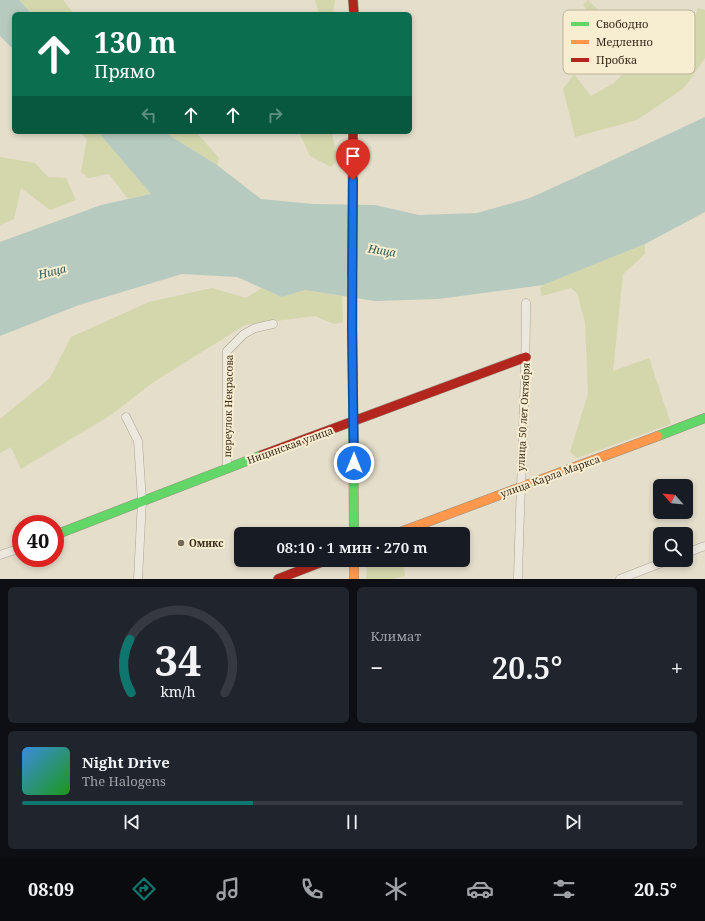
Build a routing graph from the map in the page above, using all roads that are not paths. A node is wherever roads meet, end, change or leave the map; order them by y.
1 (353, 0) edge
2 (354, 12) edge
3 (353, 134) edge
4 (526, 303) dead end
5 (273, 324) dead end
6 (526, 358) junction
7 (126, 417) dead end
8 (705, 418) edge
9 (354, 421) junction
10 (227, 468) junction
11 (520, 487) junction
12 (142, 500) junction
13 (354, 527) edge
14 (414, 527) edge
15 (64, 531) edge
16 (705, 546) edge
17 (12, 551) edge
18 (693, 551) edge
19 (0, 555) edge
20 (653, 566) edge
21 (309, 567) edge
22 (354, 567) edge
23 (138, 579) edge
24 (278, 579) edge
25 (354, 579) edge
26 (518, 579) edge
27 (620, 579) edge

1 - 2 street
3 - 9 street
4 - 6 street, улица 50 лет Октября
5 - 10 street, переулок Некрасова
6 - 9 street, Ницинская улица
6 - 11 street, улица 50 лет Октября
7 - 12 street
8 - 11 street, улица Карла Маркса
9 - 10 street, Ницинская улица
9 - 13 street
10 - 12 street, Ницинская улица
11 - 14 street, улица Карла Маркса
11 - 26 street, улица 50 лет Октября
12 - 15 street, Ницинская улица
12 - 23 street
16 - 18 street
17 - 19 street
20 - 27 street
21 - 24 street
22 - 25 street

